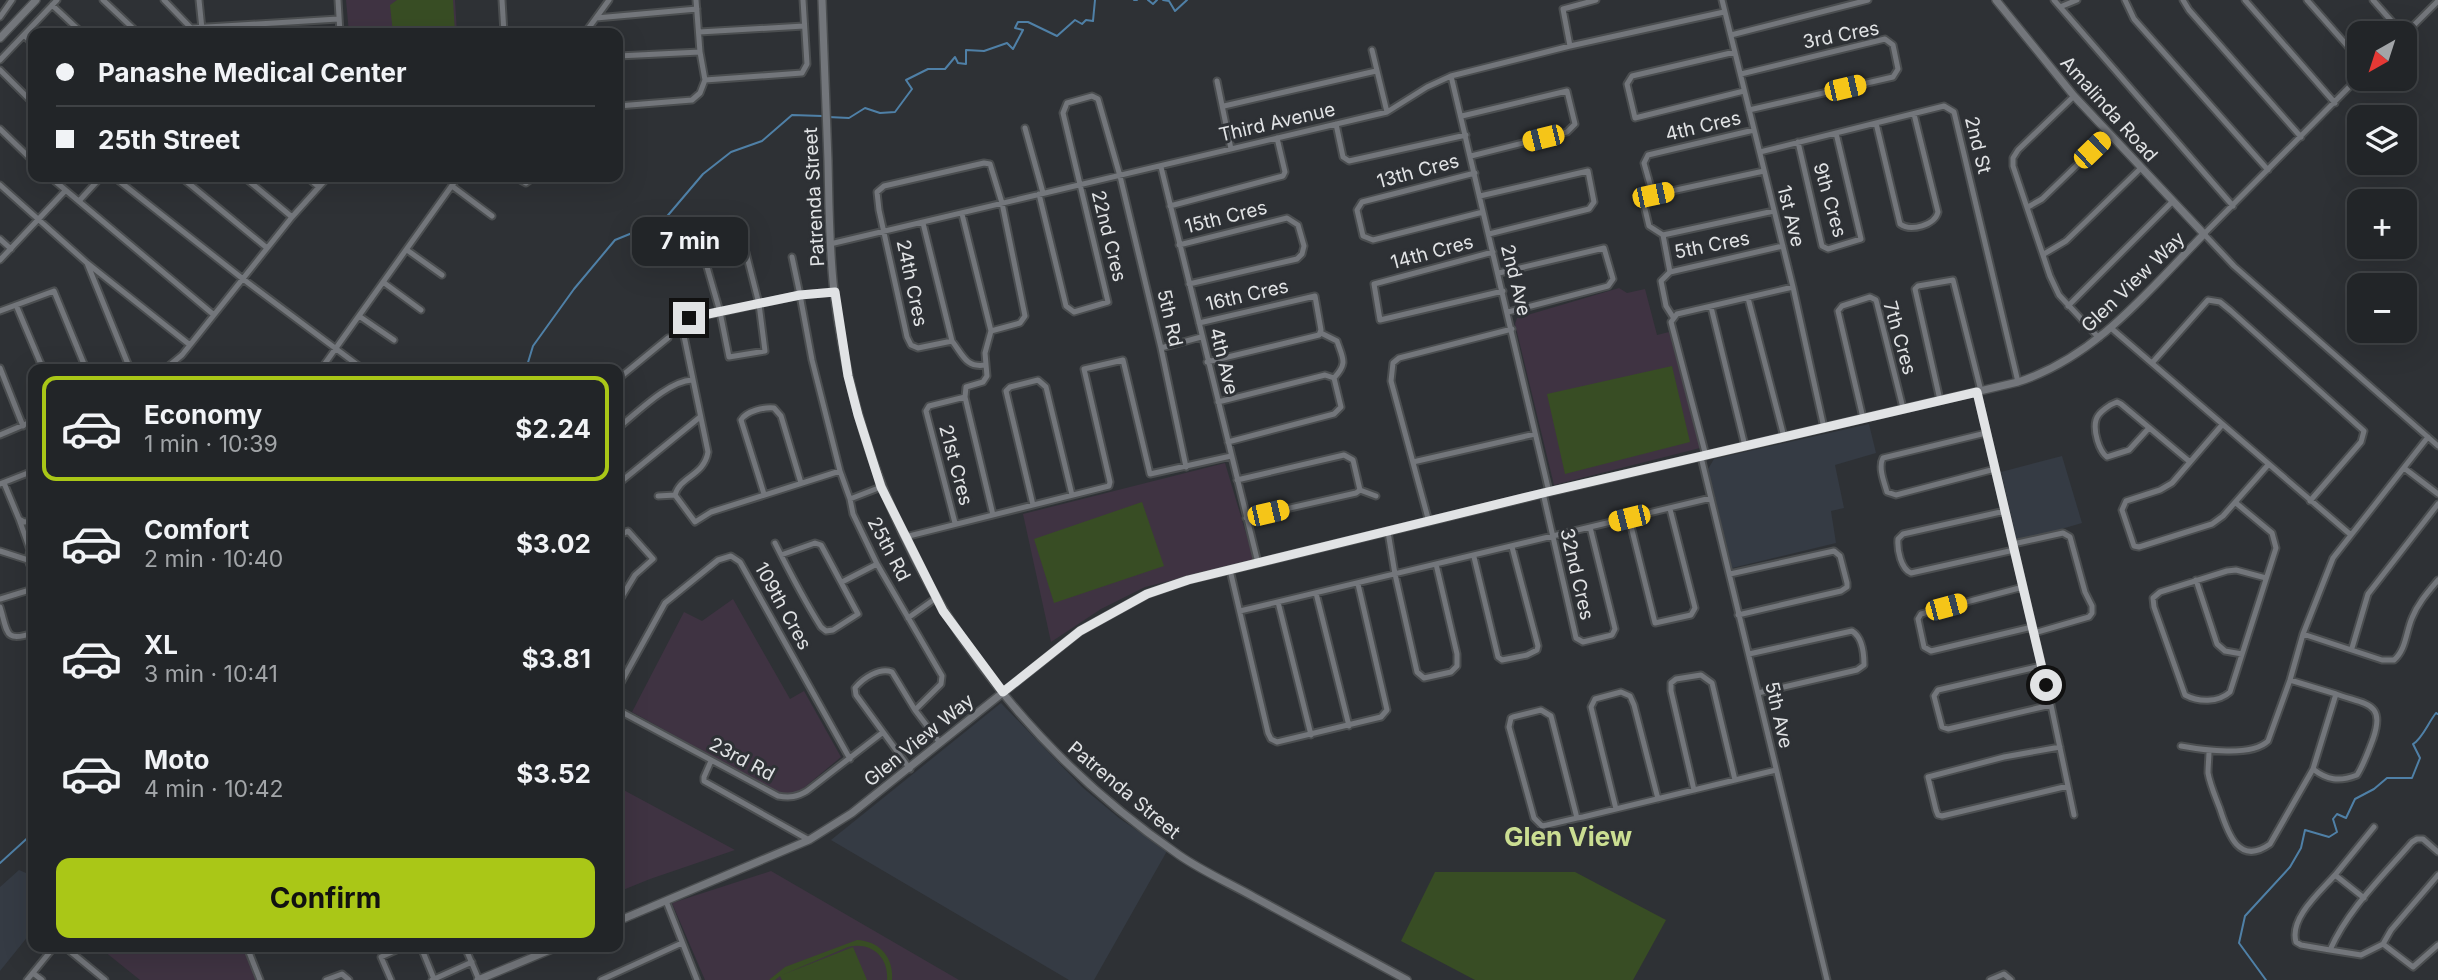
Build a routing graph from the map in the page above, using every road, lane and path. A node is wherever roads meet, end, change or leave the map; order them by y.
1 (12, 0) edge
2 (36, 0) edge
3 (103, 0) edge
4 (163, 0) edge
5 (199, 0) edge
6 (338, 0) edge
7 (502, 0) edge
8 (610, 0) edge
9 (696, 0) edge
10 (803, 0) edge
11 (822, 0) edge
12 (1596, 0) edge
13 (1722, 0) edge
14 (1868, 0) edge
15 (1996, 0) edge
16 (2054, 0) edge
17 (2077, 0) edge
18 (2126, 0) edge
19 (2183, 0) edge
20 (2245, 0) edge
21 (2307, 0) edge
22 (2372, 0) edge
23 (2437, 1) edge
24 (55, 2) edge
25 (2060, 7) junction
26 (697, 9) junction
27 (1724, 12) junction
28 (0, 17) edge
29 (596, 18) junction
30 (338, 19) junction
31 (2391, 21) edge
32 (2416, 21) edge
33 (804, 26) junction
34 (31, 28) edge
35 (78, 28) edge
36 (133, 28) edge
37 (189, 28) edge
38 (202, 28) edge
39 (216, 28) edge
40 (339, 28) edge
41 (504, 28) edge
42 (589, 28) edge
43 (28, 31) edge
44 (699, 32) junction
45 (24, 35) junction
46 (1731, 35) junction
47 (0, 38) edge
48 (28, 39) edge
49 (2347, 45) edge
50 (1570, 46) junction
51 (1372, 50) dead end
52 (700, 51) junction
53 (1735, 52) junction
54 (623, 56) edge
55 (0, 60) edge
56 (0, 70) edge
57 (1376, 71) junction
58 (1741, 74) junction
59 (1451, 76) junction
60 (705, 80) junction
61 (1217, 81) dead end
62 (2347, 90) edge
63 (1744, 91) junction
64 (2074, 96) junction
65 (28, 98) edge
66 (2335, 103) junction
67 (623, 106) edge
68 (1224, 106) junction
69 (1749, 110) junction
70 (1387, 112) junction
71 (1914, 114) junction
72 (1462, 116) junction
73 (1876, 123) junction
74 (1336, 124) junction
75 (1025, 128) dead end
76 (0, 129) edge
77 (1754, 131) junction
78 (1836, 133) junction
79 (2109, 134) junction
80 (1466, 135) junction
81 (2301, 137) junction
82 (1278, 138) junction
83 (1798, 142) junction
84 (1231, 149) junction
85 (1760, 152) junction
86 (28, 156) edge
87 (1471, 156) junction
88 (1161, 167) junction
89 (2141, 168) junction
90 (2268, 170) junction
91 (1764, 171) junction
92 (1475, 173) junction
93 (1120, 176) junction
94 (55, 182) edge
95 (97, 182) edge
96 (120, 182) edge
97 (187, 182) edge
98 (250, 182) edge
99 (313, 182) edge
100 (324, 182) edge
101 (455, 182) edge
102 (0, 185) edge
103 (1080, 185) junction
104 (452, 186) junction
105 (319, 187) junction
106 (65, 191) junction
107 (1041, 194) junction
108 (1653, 195) junction
109 (1480, 196) junction
110 (79, 201) junction
111 (2174, 201) junction
112 (1002, 203) junction
113 (1170, 206) junction
114 (2233, 206) junction
115 (2028, 207) junction
116 (1774, 211) junction
117 (1483, 212) junction
118 (962, 214) junction
119 (492, 216) dead end
120 (292, 217) junction
121 (37, 219) junction
122 (923, 223) junction
123 (884, 231) junction
124 (1489, 234) junction
125 (2204, 234) junction
126 (1663, 236) junction
127 (742, 237) dead end
128 (0, 239) edge
129 (831, 244) junction
130 (1180, 245) junction
131 (701, 246) dead end
132 (1783, 246) junction
133 (267, 248) junction
134 (11, 249) junction
135 (407, 250) junction
136 (1493, 252) junction
137 (2044, 254) junction
138 (792, 257) dead end
139 (0, 260) edge
140 (87, 263) junction
141 (1670, 272) junction
142 (1499, 273) junction
143 (442, 275) dead end
144 (243, 279) junction
145 (383, 282) junction
146 (1189, 284) junction
147 (1793, 287) junction
148 (1503, 291) junction
149 (835, 292) junction
150 (800, 295) junction
151 (1748, 298) junction
152 (759, 304) junction
153 (16, 305) junction
154 (2068, 306) junction
155 (1711, 307) junction
156 (421, 310) dead end
157 (0, 311) edge
158 (720, 312) junction
159 (1508, 312) junction
160 (214, 315) junction
161 (359, 316) junction
162 (1672, 320) junction
163 (1199, 323) junction
164 (2111, 328) junction
165 (1512, 329) junction
166 (991, 331) junction
167 (1321, 333) junction
168 (1201, 337) junction
169 (668, 338) dead end
170 (2099, 338) junction
171 (394, 340) dead end
172 (952, 341) junction
173 (190, 345) junction
174 (336, 347) junction
175 (1161, 348) junction
176 (1207, 362) junction
177 (2152, 363) junction
178 (41, 364) edge
179 (84, 364) edge
180 (128, 364) edge
181 (174, 364) edge
182 (324, 364) edge
183 (357, 364) edge
184 (985, 365) junction
185 (0, 368) edge
186 (623, 375) edge
187 (1334, 378) junction
188 (692, 380) junction
189 (2018, 382) junction
190 (1979, 391) junction
191 (965, 397) junction
192 (1940, 400) junction
193 (1218, 402) junction
194 (1903, 408) junction
195 (700, 417) junction
196 (1863, 418) junction
197 (28, 424) edge
198 (623, 424) edge
199 (2222, 425) junction
200 (23, 426) junction
201 (1824, 428) junction
202 (2149, 428) junction
203 (1986, 433) junction
204 (1535, 434) junction
205 (0, 435) edge
206 (2428, 437) junction
207 (1784, 438) junction
208 (1228, 442) junction
209 (1745, 446) junction
210 (2438, 446) edge
211 (1231, 456) junction
212 (1704, 457) junction
213 (1413, 462) junction
214 (2190, 462) junction
215 (2268, 465) junction
216 (1186, 467) junction
217 (1995, 468) junction
218 (2404, 468) junction
219 (840, 471) junction
220 (28, 473) edge
221 (623, 480) edge
222 (1237, 480) junction
223 (802, 483) junction
224 (2, 484) edge
225 (881, 487) junction
226 (1360, 490) junction
227 (1546, 492) junction
228 (764, 494) junction
229 (2438, 494) edge
230 (675, 495) junction
231 (1072, 495) junction
232 (658, 496) dead end
233 (1377, 496) dead end
234 (1711, 498) junction
235 (850, 499) junction
236 (2310, 501) junction
237 (2236, 503) junction
238 (2438, 504) edge
239 (1033, 505) junction
240 (1670, 509) junction
241 (2005, 511) junction
242 (993, 515) junction
243 (1246, 518) junction
244 (1629, 518) junction
245 (19, 519) junction
246 (28, 522) edge
247 (1429, 522) junction
248 (956, 523) junction
249 (1590, 527) junction
250 (623, 532) edge
251 (1388, 532) junction
252 (2351, 535) junction
253 (905, 537) junction
254 (1552, 537) junction
255 (775, 543) dead end
256 (28, 544) edge
257 (1512, 547) junction
258 (2013, 547) junction
259 (0, 551) edge
260 (781, 555) junction
261 (1474, 556) junction
262 (28, 560) edge
263 (1258, 563) junction
264 (877, 564) junction
265 (1436, 564) junction
266 (1230, 570) junction
267 (1395, 574) junction
268 (1730, 574) junction
269 (2266, 578) junction
270 (2196, 580) junction
271 (2438, 580) edge
272 (842, 582) junction
273 (1358, 584) junction
274 (2023, 587) junction
275 (28, 591) edge
276 (1316, 593) junction
277 (623, 595) edge
278 (936, 598) junction
279 (0, 599) edge
280 (1278, 602) junction
281 (0, 607) edge
282 (1240, 611) junction
283 (1738, 615) junction
284 (908, 618) junction
285 (2033, 630) junction
286 (2302, 634) junction
287 (28, 635) edge
288 (2351, 648) junction
289 (1749, 654) junction
290 (2242, 654) junction
291 (2041, 666) junction
292 (623, 679) edge
293 (2290, 680) junction
294 (1003, 692) junction
295 (1758, 693) junction
296 (2336, 694) junction
297 (2051, 705) junction
298 (915, 709) junction
299 (623, 713) edge
300 (1349, 726) junction
301 (882, 733) junction
302 (1311, 735) junction
303 (940, 743) junction
304 (2181, 746) dead end
305 (2060, 747) junction
306 (2209, 751) junction
307 (850, 759) junction
308 (711, 761) junction
309 (909, 769) junction
310 (2313, 769) junction
311 (1776, 770) junction
312 (1735, 780) junction
313 (2068, 786) junction
314 (1695, 790) junction
315 (1658, 799) junction
316 (1616, 809) junction
317 (2074, 815) dead end
318 (1577, 818) junction
319 (2375, 827) dead end
320 (809, 840) junction
321 (2438, 852) edge
322 (2335, 875) junction
323 (2438, 875) edge
324 (2364, 898) junction
325 (667, 901) junction
326 (623, 919) edge
327 (682, 943) junction
328 (2383, 944) junction
329 (2438, 945) edge
330 (2330, 950) junction
331 (50, 952) edge
332 (71, 952) edge
333 (249, 952) edge
334 (392, 952) edge
335 (423, 952) edge
336 (468, 952) edge
337 (545, 952) edge
338 (472, 962) junction
339 (33, 973) junction
340 (27, 980) edge
341 (42, 980) edge
342 (105, 980) edge
343 (260, 980) edge
344 (326, 980) edge
345 (349, 980) edge
346 (391, 980) edge
347 (433, 980) edge
348 (478, 980) edge
349 (601, 980) edge
350 (697, 980) edge
351 (1407, 980) edge
352 (1827, 980) edge
353 (1990, 980) edge
354 (2011, 980) edge

1 - 28 street
2 - 47 street
3 - 36 street
4 - 37 street
5 - 38 street
6 - 30 street
7 - 41 street
8 - 29 street
9 - 26 street
10 - 33 street
11 - 129 street, Patrenda Street
12 - 50 street
13 - 27 street, 1st Ave
14 - 46 street
15 - 64 street, Amalinda Road
16 - 25 street
17 - 25 street
18 - 90 street
19 - 81 street
20 - 66 street
21 - 49 street
22 - 31 street
23 - 32 street
24 - 34 street
24 - 35 street
25 - 114 street
26 - 29 street
26 - 44 street
27 - 46 street, 1st Ave
27 - 50 street, Third Avenue
29 - 42 street
30 - 39 street
30 - 40 street
33 - 44 street
33 - 60 street
43 - 45 street
44 - 52 street
45 - 48 street
45 - 55 street
46 - 53 street, 1st Ave
50 - 59 street, Third Avenue
51 - 57 street
52 - 54 street
52 - 60 street
53 - 58 street, 1st Ave
53 - 63 street
56 - 65 street
57 - 68 street
57 - 70 street
58 - 63 street, 1st Ave
58 - 69 street, 3rd Cres
59 - 70 street, Third Avenue
59 - 72 street, 2nd Ave
60 - 67 street
61 - 68 street
62 - 66 street
63 - 69 street, 1st Ave
64 - 79 street, Amalinda Road
64 - 115 street
66 - 81 street
68 - 84 street
69 - 77 street, 1st Ave
70 - 74 street, Third Avenue
71 - 73 street, 2nd St
71 - 73 street
71 - 189 street, 2nd St
72 - 80 street, 2nd Ave
72 - 87 street
73 - 78 street, 2nd St
74 - 80 street
74 - 82 street, Third Avenue
75 - 107 street
76 - 86 street
77 - 85 street, 1st Ave
77 - 108 street, 4th Cres
78 - 83 street, 2nd St
78 - 83 street, 9th Cres
79 - 89 street, Amalinda Road
79 - 115 street
80 - 87 street, 2nd Ave
81 - 90 street
82 - 84 street, Third Avenue
82 - 113 street
83 - 85 street, 2nd St
84 - 88 street, Third Avenue
85 - 91 street, 1st Ave
87 - 92 street, 2nd Ave
88 - 93 street, Third Avenue
88 - 113 street, 4th Ave
89 - 111 street, Amalinda Road
89 - 137 street
90 - 114 street
91 - 108 street
91 - 116 street, 1st Ave
92 - 109 street, 2nd Ave
92 - 117 street, 13th Cres
93 - 103 street, Third Avenue
93 - 103 street, 5th Rd
93 - 175 street, 5th Rd
94 - 106 street
95 - 110 street
96 - 144 street
97 - 133 street
98 - 120 street
99 - 105 street
100 - 105 street
101 - 104 street
102 - 121 street
103 - 107 street, Third Avenue
103 - 107 street, 22nd Cres
104 - 119 street
104 - 135 street
105 - 120 street
106 - 110 street
106 - 121 street
107 - 112 street, Third Avenue
108 - 126 street
109 - 117 street, 2nd Ave
109 - 124 street
110 - 160 street
111 - 125 street, Amalinda Road
111 - 154 street
112 - 118 street, Third Avenue
112 - 123 street, 24th Cres
112 - 166 street
113 - 130 street, 4th Ave
114 - 125 street
115 - 137 street
116 - 126 street, 5th Cres
116 - 132 street, 1st Ave
117 - 124 street, 2nd Ave
118 - 122 street, Third Avenue
118 - 166 street
120 - 133 street
121 - 134 street
121 - 140 street
122 - 123 street, Third Avenue
122 - 172 street, 24th Cres
123 - 129 street, Third Avenue
123 - 172 street, 24th Cres
124 - 136 street, 2nd Ave
125 - 164 street, Glen View Way
125 - 206 street
126 - 141 street, 5th Cres
127 - 152 street
128 - 134 street
129 - 149 street, Patrenda Street
130 - 146 street, 4th Ave
130 - 146 street, 15th Cres
131 - 158 street
132 - 141 street, 5th Cres
132 - 147 street, 1st Ave
133 - 144 street
134 - 139 street
135 - 143 street
135 - 145 street
136 - 142 street, 2nd Ave
136 - 148 street, 14th Cres
137 - 154 street
138 - 150 street, 25th Rd
140 - 173 street
140 - 180 street
141 - 162 street, 5th Ave
142 - 148 street, 2nd Ave
142 - 159 street
144 - 160 street
144 - 174 street
145 - 156 street
145 - 161 street
146 - 163 street, 4th Ave
147 - 151 street
147 - 201 street, 1st Ave
148 - 159 street, 2nd Ave
149 - 150 street
149 - 225 street, Patrenda Street
150 - 152 street
150 - 219 street, 25th Rd
151 - 155 street
151 - 207 street
152 - 158 street
152 - 158 street
153 - 157 street
153 - 178 street
153 - 179 street
154 - 170 street
155 - 162 street
155 - 209 street
158 - 188 street
159 - 165 street, 2nd Ave
160 - 173 street
161 - 171 street
161 - 174 street
162 - 212 street, 5th Ave
163 - 167 street, 16th Cres
163 - 168 street, 4th Ave
164 - 170 street, Glen View Way
164 - 177 street
165 - 204 street, 2nd Ave
165 - 213 street
166 - 184 street
167 - 176 street
167 - 187 street
168 - 175 street
168 - 176 street, 4th Ave
169 - 186 street
170 - 189 street, Glen View Way
172 - 184 street
173 - 181 street
174 - 182 street
174 - 183 street
175 - 216 street, 5th Rd
176 - 193 street, 4th Ave
177 - 199 street
177 - 236 street
184 - 191 street
185 - 200 street
187 - 193 street
187 - 208 street
188 - 195 street
188 - 198 street
189 - 190 street, Glen View Way
190 - 192 street, Glen View Way
190 - 192 street
190 - 203 street
191 - 242 street, 21st Cres
191 - 248 street, 21st Cres
192 - 194 street, Glen View Way
193 - 208 street, 4th Ave
194 - 196 street, Glen View Way
194 - 196 street, 7th Cres
195 - 221 street
195 - 230 street
196 - 201 street, Glen View Way
197 - 200 street
199 - 214 street
199 - 215 street
200 - 205 street
201 - 207 street, Glen View Way
202 - 202 street
202 - 214 street
203 - 217 street
203 - 217 street
204 - 213 street
204 - 227 street, 2nd Ave
206 - 210 street
206 - 218 street
207 - 209 street, Glen View Way
208 - 211 street, 4th Ave
209 - 212 street, Glen View Way
211 - 216 street
211 - 222 street, 4th Ave
212 - 227 street, Glen View Way
212 - 234 street, 5th Ave
213 - 247 street
214 - 237 street
215 - 236 street
215 - 237 street
216 - 231 street
217 - 241 street
218 - 229 street
218 - 252 street
219 - 223 street
219 - 235 street, 25th Rd
220 - 224 street
222 - 226 street
222 - 243 street, 4th Ave
223 - 228 street
223 - 228 street
224 - 245 street
225 - 235 street
225 - 253 street, Patrenda Street
226 - 233 street
226 - 243 street
227 - 247 street, Glen View Way
227 - 254 street, 32nd Cres
228 - 230 street
230 - 232 street
231 - 239 street
231 - 239 street
234 - 240 street
234 - 268 street, 5th Ave
235 - 264 street, 25th Rd
236 - 252 street
237 - 269 street
238 - 288 street
239 - 242 street
240 - 244 street
240 - 244 street
241 - 258 street
241 - 258 street
242 - 248 street
243 - 263 street, 4th Ave
244 - 249 street
245 - 246 street
245 - 256 street
247 - 251 street, Glen View Way
248 - 253 street
249 - 254 street
249 - 254 street, 32nd Cres
250 - 277 street
251 - 263 street, Glen View Way
251 - 267 street
252 - 286 street
253 - 278 street, Patrenda Street
254 - 257 street
255 - 260 street
257 - 261 street
257 - 261 street
258 - 274 street
258 - 285 street
259 - 262 street
260 - 272 street
260 - 272 street
261 - 265 street
263 - 266 street, Glen View Way
264 - 272 street
264 - 284 street, 25th Rd
265 - 267 street
265 - 267 street
266 - 282 street
266 - 294 street, Glen View Way
267 - 273 street
268 - 283 street, 5th Ave
268 - 283 street
269 - 270 street
269 - 290 street
270 - 290 street
270 - 290 street
271 - 288 street
273 - 276 street
273 - 300 street
274 - 285 street
274 - 285 street
275 - 279 street
276 - 280 street
276 - 300 street
278 - 284 street
278 - 294 street, Patrenda Street
280 - 282 street
280 - 302 street
281 - 287 street
282 - 302 street
283 - 289 street, 5th Ave
284 - 298 street, 25th Rd
285 - 291 street
286 - 288 street
286 - 293 street
289 - 295 street, 5th Ave
289 - 295 street
291 - 297 street
291 - 297 street
292 - 307 street, 109th Cres
293 - 296 street
293 - 306 street
294 - 303 street, Glen View Way
294 - 351 street, Patrenda Street
295 - 311 street, 5th Ave
296 - 310 street
296 - 310 street
297 - 305 street
298 - 301 street
298 - 303 street
299 - 308 street, 23rd Rd
300 - 302 street
301 - 307 street, 23rd Rd
301 - 309 street
303 - 309 street, Glen View Way
304 - 306 street
305 - 313 street
305 - 313 street
306 - 310 street
307 - 308 street, 23rd Rd
308 - 320 street
309 - 320 street, Glen View Way
311 - 312 street
311 - 352 street, 5th Ave
312 - 314 street
312 - 314 street
313 - 317 street
314 - 315 street
315 - 316 street
315 - 316 street
316 - 318 street
318 - 318 street
319 - 322 street
320 - 325 street, Glen View Way
321 - 324 street
322 - 324 street
322 - 330 street
323 - 328 street
324 - 330 street
325 - 326 street, Glen View Way
325 - 327 street
327 - 349 street
327 - 350 street
328 - 329 street
328 - 330 street
331 - 339 street
332 - 342 street
333 - 343 street
334 - 346 street
335 - 347 street
336 - 338 street
337 - 348 street
338 - 347 street
338 - 348 street
339 - 340 street
339 - 341 street
344 - 345 street
353 - 354 street

